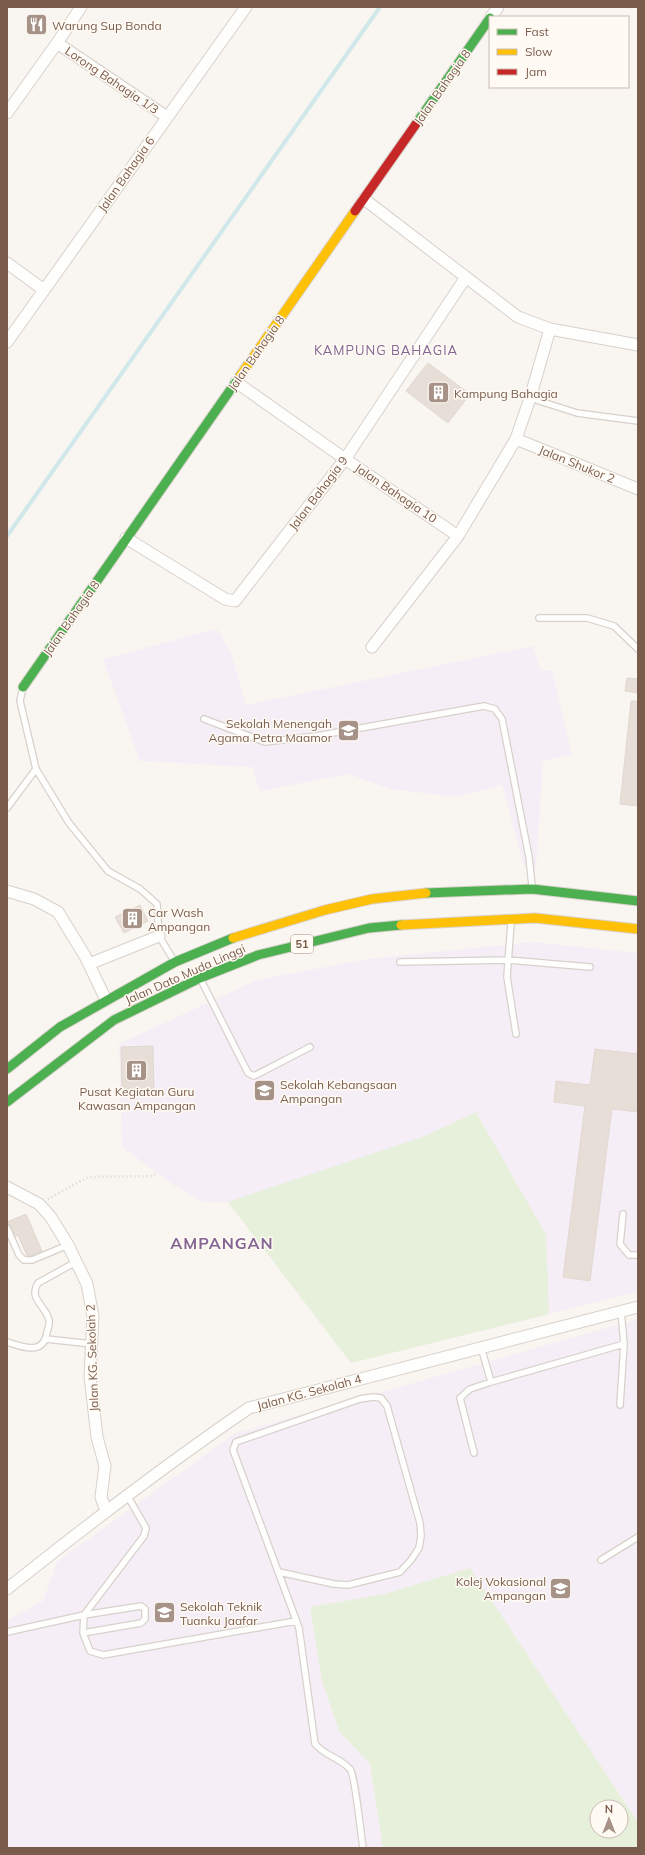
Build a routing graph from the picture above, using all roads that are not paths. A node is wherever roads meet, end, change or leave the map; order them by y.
1 (81, 7) edge
2 (246, 7) edge
3 (498, 7) edge
4 (491, 16) edge
5 (489, 19) edge
6 (58, 43) junction
7 (7, 113) edge
8 (167, 117) junction
9 (364, 199) junction
10 (7, 263) edge
11 (466, 277) junction
12 (44, 290) junction
13 (550, 330) junction
14 (7, 342) edge
15 (638, 345) edge
16 (236, 382) junction
17 (530, 398) junction
18 (638, 421) edge
19 (516, 439) junction
20 (345, 459) junction
21 (638, 489) edge
22 (458, 536) junction
23 (126, 538) junction
24 (540, 618) dead end
25 (372, 647) dead end
26 (638, 649) edge
27 (23, 687) joint
28 (204, 719) dead end
29 (36, 769) junction
30 (7, 808) edge
31 (532, 889) junction
32 (7, 891) edge
33 (638, 901) edge
34 (512, 919) junction
35 (638, 929) edge
36 (159, 936) junction
37 (508, 960) junction
38 (175, 962) junction
39 (400, 962) dead end
40 (89, 964) junction
41 (590, 967) dead end
42 (200, 978) junction
43 (106, 1000) junction
44 (516, 1034) dead end
45 (310, 1047) dead end
46 (7, 1069) edge
47 (7, 1102) edge
48 (7, 1188) edge
49 (623, 1214) dead end
50 (7, 1228) edge
51 (68, 1245) junction
52 (638, 1255) edge
53 (76, 1262) junction
54 (638, 1306) edge
55 (621, 1311) junction
56 (46, 1339) junction
57 (7, 1342) edge
58 (93, 1344) junction
59 (624, 1344) junction
60 (481, 1347) junction
61 (491, 1382) junction
62 (620, 1405) dead end
63 (474, 1453) dead end
64 (127, 1495) junction
65 (106, 1511) junction
66 (638, 1537) edge
67 (601, 1560) dead end
68 (279, 1572) junction
69 (7, 1590) edge
70 (84, 1614) junction
71 (296, 1620) junction
72 (7, 1632) edge
73 (83, 1633) junction
74 (363, 1848) edge

1 - 6 street
2 - 8 street, Jalan Bahagia 6
3 - 4 street, Jalan Bahagia 8
5 - 9 main road, Jalan Bahagia 8
6 - 7 street
6 - 8 street, Lorong Bahagia 1/3
8 - 12 street, Jalan Bahagia 6
9 - 11 street
9 - 16 main road, Jalan Bahagia 8
10 - 12 street
11 - 13 street
11 - 20 street, Jalan Bahagia 9
12 - 14 street, Jalan Bahagia 6
13 - 15 street
13 - 17 street
16 - 20 street, Jalan Bahagia 10
16 - 23 main road, Jalan Bahagia 8
17 - 18 lane
17 - 19 street
19 - 21 street, Jalan Shukor 2
19 - 22 street
20 - 22 street, Jalan Bahagia 10
20 - 23 street, Jalan Bahagia 9
22 - 25 street
23 - 27 main road, Jalan Bahagia 8
24 - 26 lane
27 - 29 lane
28 - 31 lane
29 - 30 lane
29 - 36 lane
31 - 33 main road, Jalan Dato Muda Linggi / 51
31 - 38 main road, Jalan Dato Muda Linggi / 51
32 - 40 street
34 - 35 main road, Jalan Dato Muda Linggi / 51
34 - 37 lane
34 - 42 main road, Jalan Dato Muda Linggi / 51
36 - 38 lane
36 - 40 street
37 - 39 lane
37 - 41 lane
37 - 44 lane
38 - 43 main road, Jalan Dato Muda Linggi / 51
40 - 43 street
42 - 45 lane
42 - 47 main road, Jalan Dato Muda Linggi / 51
43 - 46 main road, Jalan Dato Muda Linggi / 51
48 - 51 street, Jalan KG. Sekolah 2
49 - 52 lane
50 - 51 lane
51 - 53 street, Jalan KG. Sekolah 2
53 - 56 lane
53 - 58 street, Jalan KG. Sekolah 2
54 - 55 street, Jalan KG. Sekolah 4
55 - 59 lane
55 - 60 street, Jalan KG. Sekolah 4
56 - 57 lane
56 - 58 lane
58 - 65 street, Jalan KG. Sekolah 2
59 - 61 lane
59 - 62 lane
60 - 61 lane
60 - 64 street, Jalan KG. Sekolah 4
61 - 63 lane
64 - 65 street, Jalan KG. Sekolah 4
64 - 70 lane
65 - 69 street, Jalan KG. Sekolah 4
66 - 67 lane
68 - 68 lane
68 - 71 lane
70 - 72 lane
70 - 73 lane
70 - 73 lane
71 - 73 lane
71 - 74 lane

